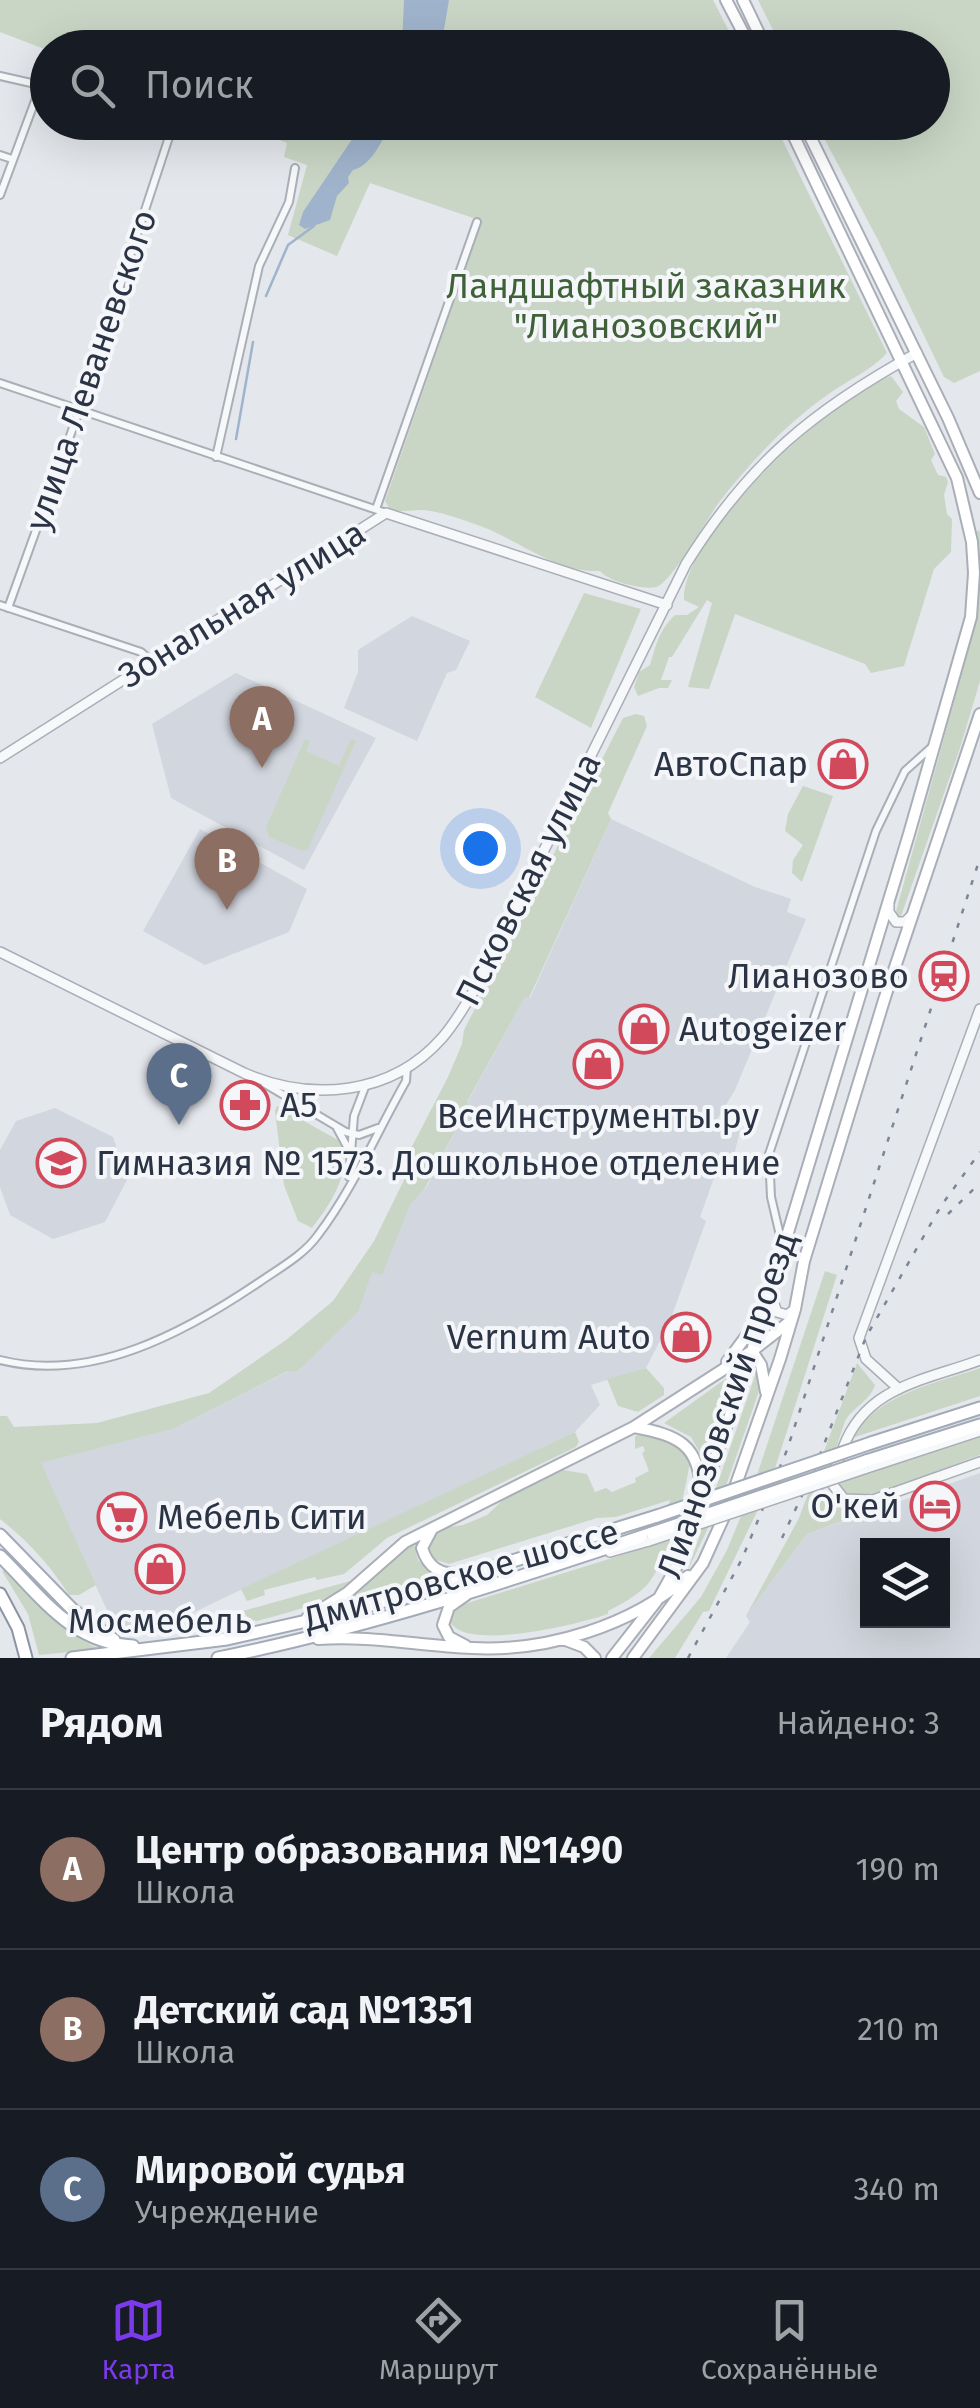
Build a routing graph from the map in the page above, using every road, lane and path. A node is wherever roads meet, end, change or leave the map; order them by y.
1 (726, 0) edge
2 (743, 0) edge
3 (741, 30) edge
4 (757, 30) edge
5 (0, 76) edge
6 (30, 83) edge
7 (30, 111) edge
8 (169, 140) edge
9 (796, 140) edge
10 (813, 140) edge
11 (0, 155) edge
12 (12, 159) junction
13 (295, 168) dead end
14 (0, 195) edge
15 (477, 222) dead end
16 (917, 353) junction
17 (902, 361) junction
18 (0, 383) edge
19 (79, 411) junction
20 (216, 457) junction
21 (980, 492) edge
22 (381, 511) junction
23 (667, 605) junction
24 (4, 607) edge
25 (151, 661) junction
26 (980, 714) edge
27 (935, 744) junction
28 (0, 758) edge
29 (888, 901) junction
30 (912, 915) junction
31 (0, 952) edge
32 (980, 1009) edge
33 (407, 1067) junction
34 (260, 1080) junction
35 (365, 1086) junction
36 (336, 1127) junction
37 (379, 1128) junction
38 (352, 1134) junction
39 (351, 1161) junction
40 (346, 1188) junction
41 (783, 1245) junction
42 (770, 1285) junction
43 (794, 1312) junction
44 (762, 1314) junction
45 (738, 1351) junction
46 (752, 1351) junction
47 (0, 1360) edge
48 (980, 1360) edge
49 (720, 1369) junction
50 (899, 1389) junction
51 (766, 1398) junction
52 (980, 1408) edge
53 (634, 1427) junction
54 (980, 1428) edge
55 (980, 1462) edge
56 (700, 1503) junction
57 (440, 1522) junction
58 (0, 1535) edge
59 (0, 1556) edge
60 (703, 1564) junction
61 (472, 1575) junction
62 (469, 1593) junction
63 (0, 1594) edge
64 (659, 1598) junction
65 (670, 1609) junction
66 (297, 1624) junction
67 (562, 1639) junction
68 (302, 1640) junction
69 (127, 1646) junction
70 (158, 1648) junction
71 (471, 1648) junction
72 (26, 1658) edge
73 (72, 1658) edge
74 (218, 1658) edge
75 (595, 1658) edge
76 (612, 1658) edge
77 (633, 1658) edge

1 - 3 main road
2 - 4 main road
5 - 6 street
7 - 12 street
8 - 19 street, улица Леваневского
9 - 17 main road, Лианозовский проезд
10 - 16 main road
11 - 12 street
12 - 14 street
13 - 20 street
15 - 22 street
16 - 17 street, Псковская улица
16 - 21 main road
17 - 23 street, Псковская улица
17 - 27 main road, Лианозовский проезд
18 - 19 street
19 - 20 street
19 - 24 street, улица Леваневского
20 - 22 street
22 - 23 street, Зональная улица
22 - 25 street, Зональная улица
23 - 33 street, Псковская улица
24 - 25 street
25 - 28 street, Зональная улица
26 - 30 main road, Лианозовский проезд
27 - 29 main road, Лианозовский проезд
27 - 41 street
29 - 30 street
29 - 41 main road, Лианозовский проезд
30 - 43 main road, Лианозовский проезд
31 - 34 street, Псковская улица
32 - 50 street
33 - 35 street, Псковская улица
33 - 37 street
34 - 35 street, Псковская улица
34 - 36 street
35 - 38 street
36 - 38 street
36 - 39 street
37 - 38 street
37 - 40 street
38 - 39 street
39 - 40 street
40 - 47 street
41 - 42 main road, Лианозовский проезд
42 - 43 street
42 - 44 main road, Лианозовский проезд
43 - 46 main road
43 - 51 main road, Лианозовский проезд
44 - 45 main road
44 - 46 main road, Лианозовский проезд
45 - 46 main road
45 - 49 main road
46 - 49 main road
46 - 51 main road
46 - 56 main road, Лианозовский проезд
48 - 50 street
49 - 53 main road
50 - 55 street
51 - 60 main road, Лианозовский проезд
52 - 61 main road, Дмитровское шоссе, bridge
53 - 56 main road
53 - 57 main road
54 - 62 main road, Дмитровское шоссе, bridge
56 - 64 main road, Лианозовский проезд
57 - 61 main road
57 - 66 main road
58 - 69 main road
59 - 69 main road
60 - 64 main road
60 - 65 main road, Лианозовский проезд
61 - 66 main road, Дмитровское шоссе
62 - 68 main road, Дмитровское шоссе
62 - 71 main road
63 - 72 main road
64 - 65 main road
64 - 67 main road
64 - 76 main road
65 - 77 main road, Лианозовский проезд
66 - 70 main road, Дмитровское шоссе
67 - 71 main road
67 - 75 main road
68 - 71 main road
68 - 74 main road, Дмитровское шоссе
69 - 70 main road
70 - 73 main road, Дмитровское шоссе

